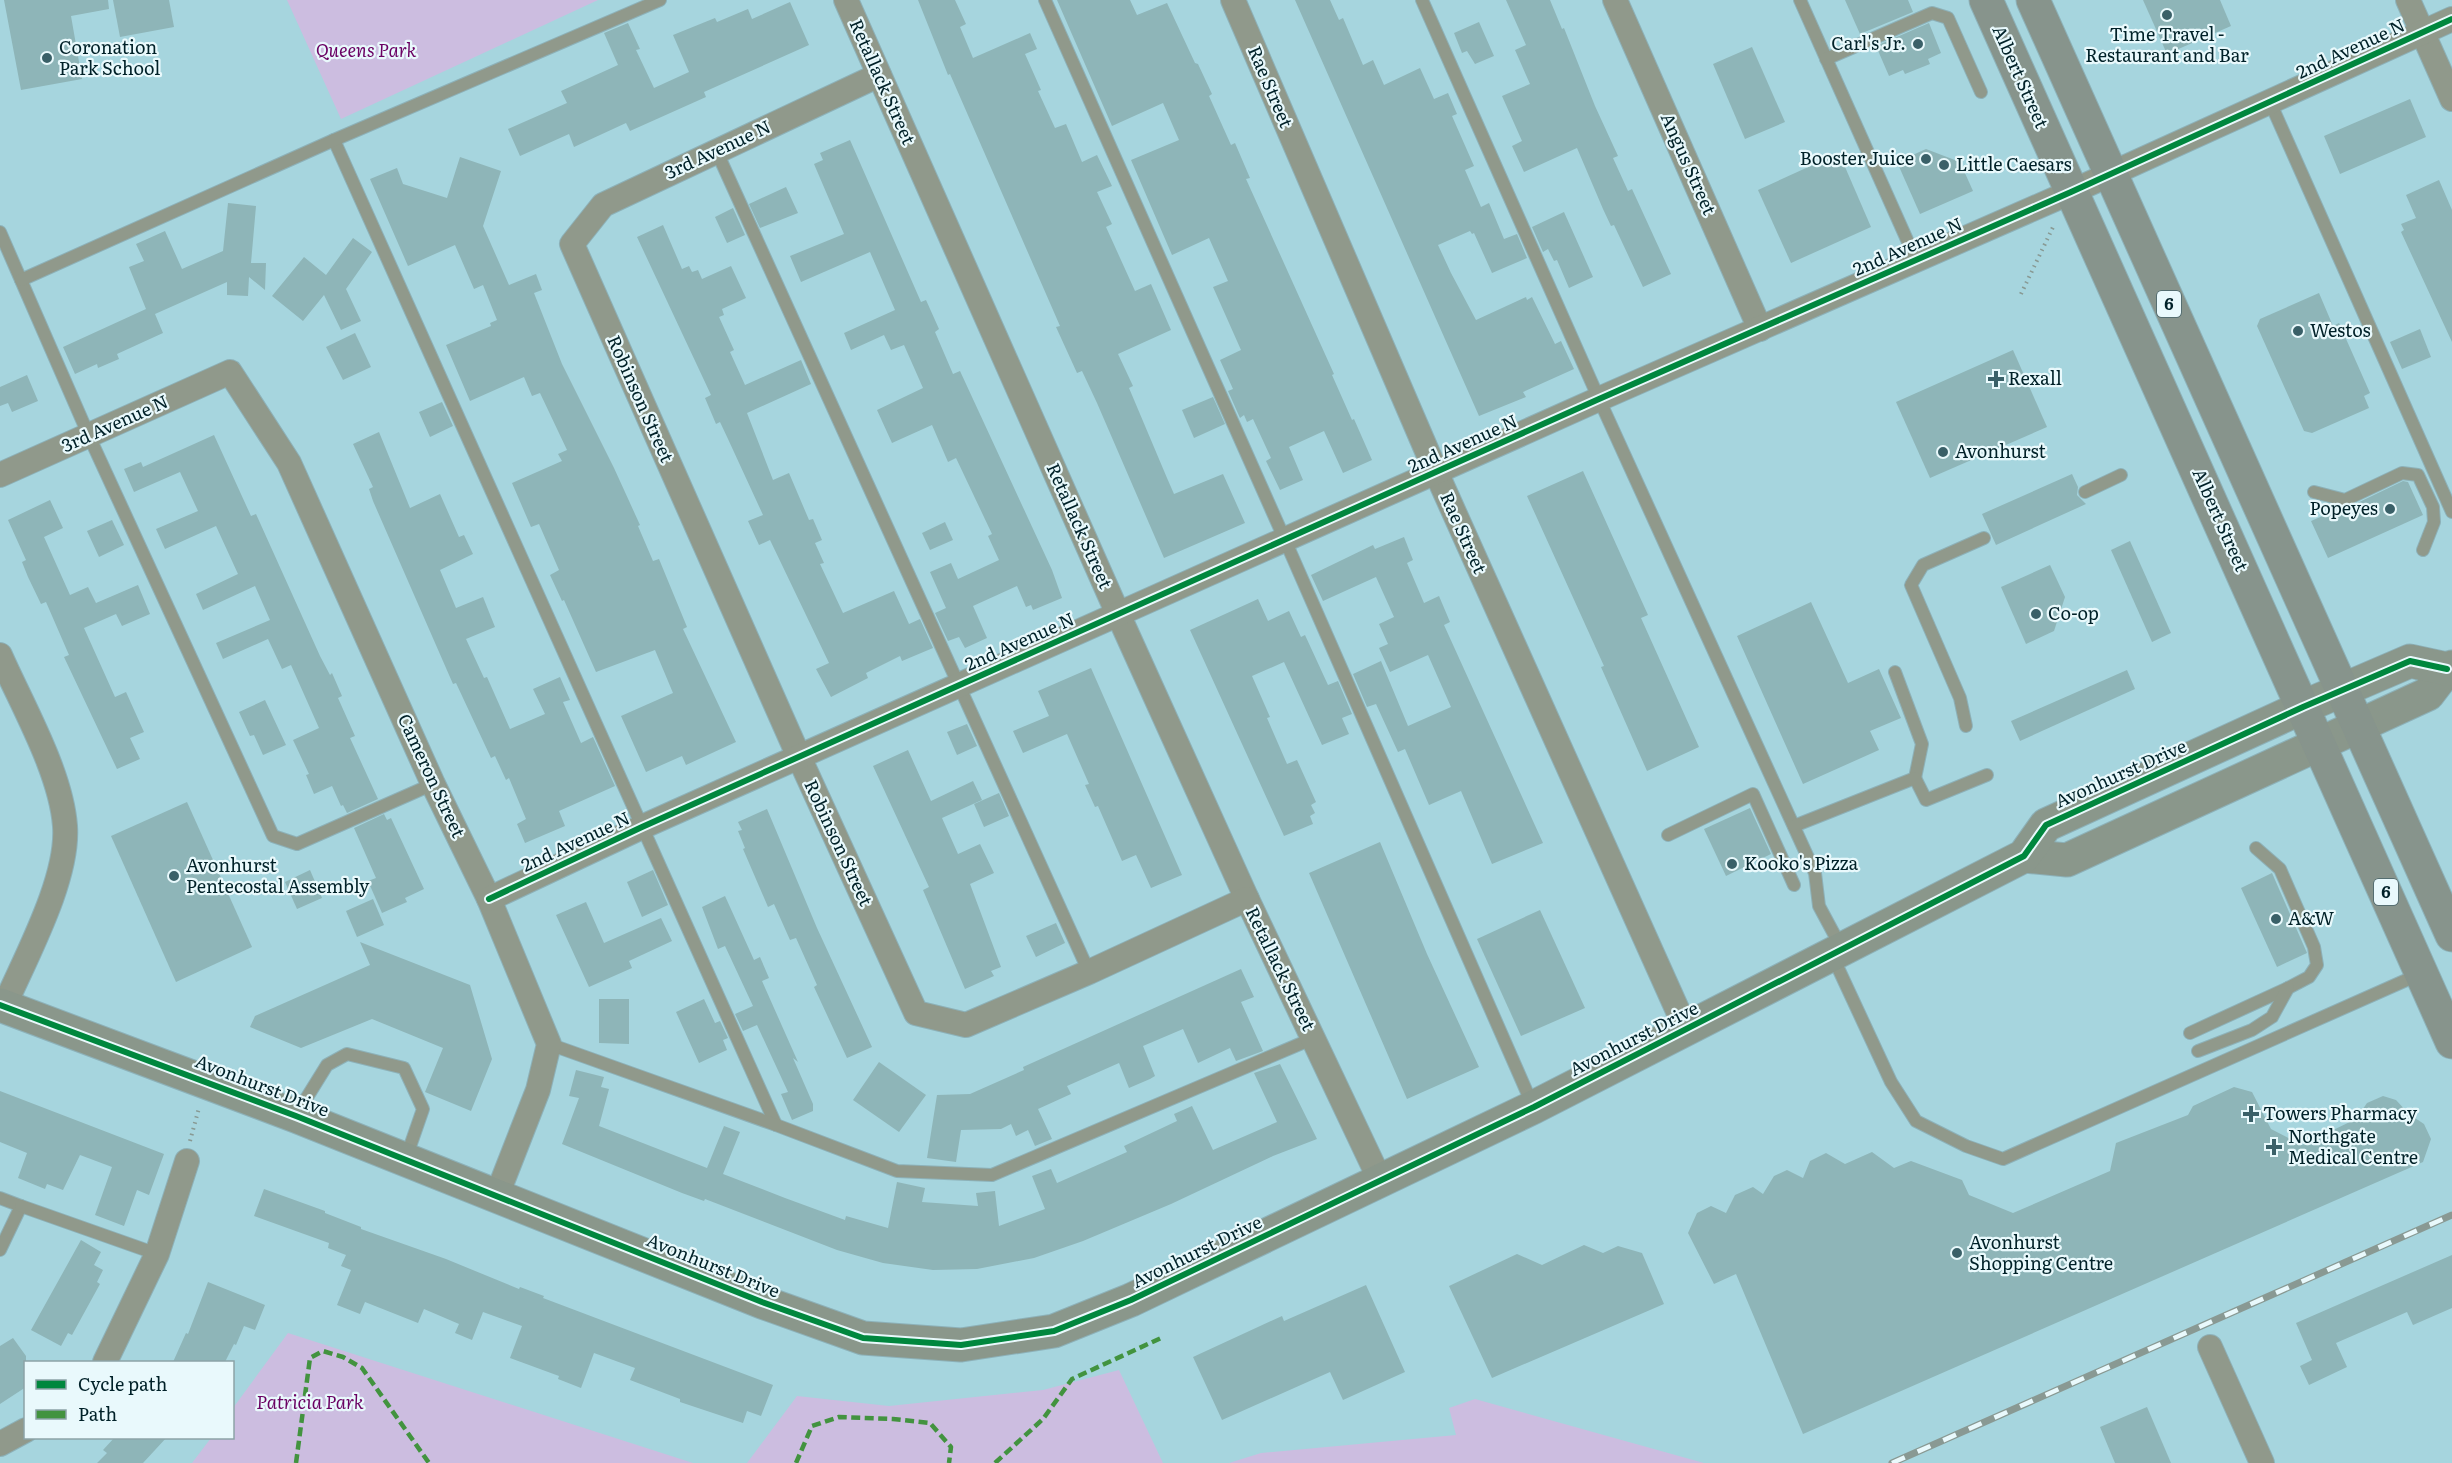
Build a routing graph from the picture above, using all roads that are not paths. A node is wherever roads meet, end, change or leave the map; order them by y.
1 (660, 0) edge
2 (846, 0) edge
3 (1045, 0) edge
4 (1233, 0) edge
5 (1422, 0) edge
6 (1615, 0) edge
7 (1800, 0) edge
8 (1986, 0) edge
9 (2033, 0) edge
10 (2408, 0) edge
11 (2452, 19) edge
12 (2422, 32) junction
13 (1826, 59) junction
14 (879, 75) junction
15 (1981, 92) dead end
16 (2452, 99) edge
17 (2270, 102) junction
18 (334, 140) junction
19 (716, 150) junction
20 (2110, 174) junction
21 (2071, 192) junction
22 (0, 232) edge
23 (572, 244) joint
24 (1916, 260) junction
25 (21, 280) junction
26 (1760, 329) junction
27 (230, 372) joint
28 (1599, 399) junction
29 (89, 436) junction
30 (1436, 472) junction
31 (0, 475) edge
32 (2121, 475) dead end
33 (2085, 492) dead end
34 (2314, 492) dead end
35 (2452, 512) edge
36 (1984, 538) dead end
37 (1286, 540) junction
38 (2422, 550) dead end
39 (1118, 614) junction
40 (0, 655) edge
41 (2450, 668) edge
42 (1895, 672) dead end
43 (960, 686) junction
44 (2343, 690) junction
45 (2303, 707) junction
46 (1966, 726) dead end
47 (2358, 726) junction
48 (2319, 743) junction
49 (799, 758) junction
50 (1987, 775) dead end
51 (1915, 778) junction
52 (433, 784) junction
53 (1794, 826) junction
54 (642, 827) junction
55 (1668, 835) dead end
56 (2256, 848) dead end
57 (2024, 856) junction
58 (1794, 885) dead end
59 (489, 899) junction
60 (1247, 899) junction
61 (2452, 935) edge
62 (1837, 952) junction
63 (1089, 972) junction
64 (2421, 973) junction
65 (2288, 988) junction
66 (2, 1006) edge
67 (1686, 1029) junction
68 (2190, 1033) dead end
69 (1314, 1038) junction
70 (2452, 1042) edge
71 (549, 1044) junction
72 (2198, 1052) dead end
73 (1534, 1107) junction
74 (296, 1116) junction
75 (776, 1125) junction
76 (406, 1159) junction
77 (187, 1161) road end
78 (1380, 1180) junction
79 (497, 1195) junction
80 (0, 1198) edge
81 (21, 1206) junction
82 (0, 1250) edge
83 (157, 1254) junction
84 (2210, 1347) dead end
85 (105, 1361) edge
86 (24, 1431) edge
87 (0, 1444) edge
88 (2262, 1463) edge

1 - 18 lane
2 - 14 street, Retallack Street
3 - 37 lane
4 - 30 street, Rae Street
5 - 28 lane
6 - 26 street, Angus Street
7 - 13 lane
8 - 21 main road, Albert Street / 6
9 - 20 main road, 6
10 - 12 street
11 - 12 street, 2nd Avenue N
12 - 16 street
12 - 17 street, 2nd Avenue N
13 - 15 lane
13 - 24 lane
14 - 19 street, 3rd Avenue N
14 - 39 street, Retallack Street
17 - 20 street, 2nd Avenue N
17 - 35 lane
18 - 25 lane
18 - 54 lane
19 - 23 street, 3rd Avenue N
19 - 43 lane
20 - 21 street, 2nd Avenue N
20 - 44 main road, 6
21 - 24 street, 2nd Avenue N
21 - 45 main road, Albert Street / 6
22 - 25 lane
23 - 49 street, Robinson Street
24 - 26 street, 2nd Avenue N
25 - 29 lane
26 - 28 street, 2nd Avenue N
27 - 29 street, 3rd Avenue N
27 - 52 street, Cameron Street
28 - 30 street, 2nd Avenue N
28 - 53 lane
29 - 31 street, 3rd Avenue N
29 - 52 lane
30 - 37 street, 2nd Avenue N
30 - 67 street, Rae Street
32 - 33 lane
34 - 38 lane
36 - 46 lane
37 - 39 street, 2nd Avenue N
37 - 73 lane
39 - 43 street, 2nd Avenue N
39 - 60 street, Retallack Street
40 - 66 street
41 - 44 street, Avonhurst Drive
41 - 47 street
42 - 51 lane
43 - 49 street, 2nd Avenue N
43 - 63 lane
44 - 45 street, Avonhurst Drive
44 - 47 main road, 6
45 - 48 main road, Albert Street / 6
45 - 57 street, Avonhurst Drive
47 - 48 street
47 - 61 main road, 6
48 - 57 street
48 - 64 main road, Albert Street / 6
49 - 54 street, 2nd Avenue N
49 - 63 street, Robinson Street
50 - 51 lane
51 - 53 lane
52 - 59 street, Cameron Street
53 - 62 lane
54 - 59 street, 2nd Avenue N
54 - 75 lane
55 - 58 lane
56 - 65 lane
57 - 62 street, Avonhurst Drive
59 - 71 street, Cameron Street
60 - 63 street, Robinson Street
60 - 69 street, Retallack Street
62 - 64 lane
62 - 67 street, Avonhurst Drive
64 - 70 main road, Albert Street / 6
65 - 68 lane
65 - 72 lane
66 - 74 street, Avonhurst Drive
67 - 73 street, Avonhurst Drive
69 - 75 lane
69 - 78 street, Retallack Street
71 - 75 lane
71 - 79 street
73 - 78 street, Avonhurst Drive
74 - 76 street, Avonhurst Drive
74 - 76 lane
76 - 79 street, Avonhurst Drive
77 - 83 street
78 - 79 street, Avonhurst Drive
80 - 81 lane
81 - 82 lane
81 - 83 lane
83 - 85 street
84 - 88 street
86 - 87 street

